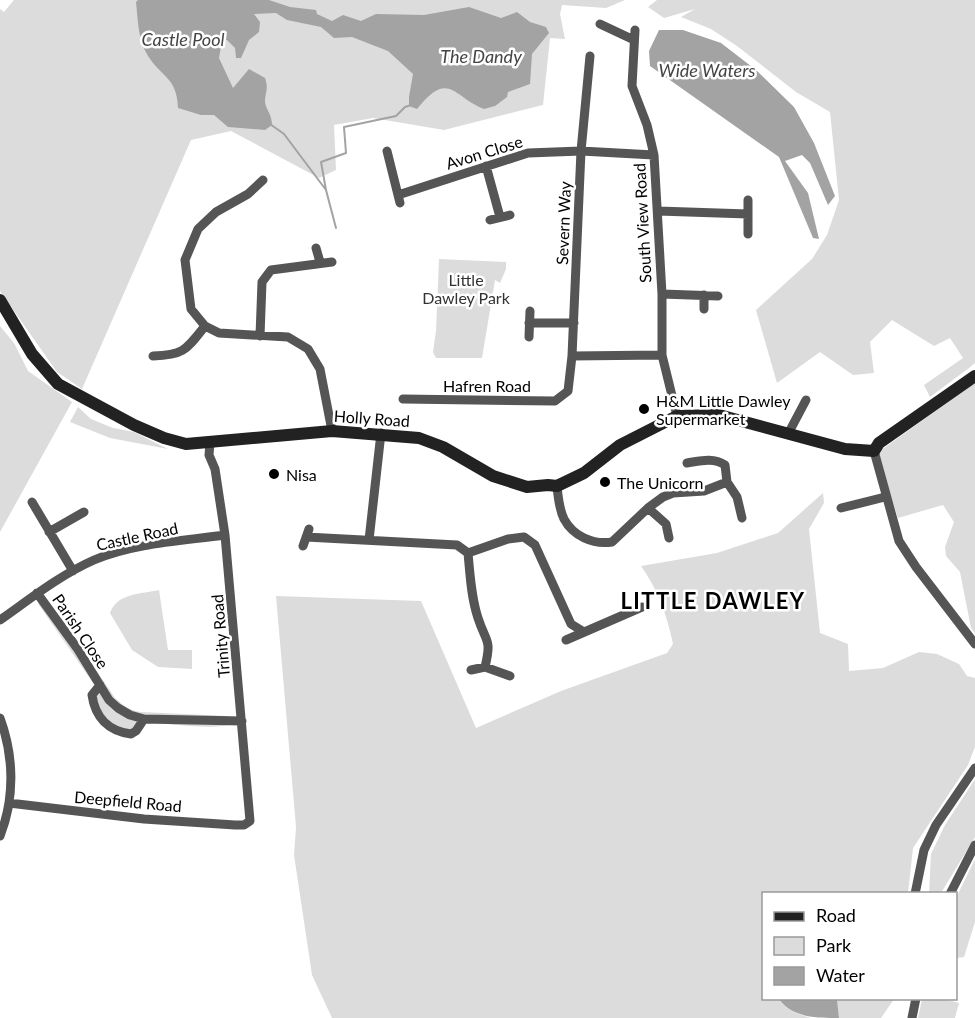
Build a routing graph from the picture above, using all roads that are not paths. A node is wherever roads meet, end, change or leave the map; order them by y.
1 (600, 24) dead end
2 (590, 56) dead end
3 (387, 151) dead end
4 (581, 151) junction
5 (654, 155) junction
6 (486, 166) junction
7 (263, 180) dead end
8 (748, 200) dead end
9 (658, 212) junction
10 (748, 214) junction
11 (500, 217) dead end
12 (748, 234) dead end
13 (316, 248) dead end
14 (320, 262) junction
15 (332, 262) dead end
16 (662, 294) junction
17 (704, 296) junction
18 (718, 296) dead end
19 (0, 300) edge
20 (704, 309) dead end
21 (530, 312) dead end
22 (529, 323) junction
23 (574, 323) junction
24 (205, 326) junction
25 (260, 336) junction
26 (529, 337) dead end
27 (662, 355) junction
28 (153, 356) dead end
29 (572, 356) junction
30 (975, 376) edge
31 (568, 391) joint
32 (403, 399) dead end
33 (806, 400) dead end
34 (677, 416) junction
35 (332, 431) junction
36 (381, 434) junction
37 (788, 434) junction
38 (210, 443) junction
39 (874, 451) junction
40 (687, 463) dead end
41 (727, 482) junction
42 (557, 486) junction
43 (885, 497) junction
44 (32, 502) dead end
45 (648, 508) junction
46 (841, 508) dead end
47 (84, 512) dead end
48 (742, 518) dead end
49 (49, 532) junction
50 (225, 535) junction
51 (306, 537) dead end
52 (669, 538) dead end
53 (369, 540) junction
54 (468, 553) junction
55 (73, 571) junction
56 (37, 593) junction
57 (642, 607) dead end
58 (0, 620) edge
59 (584, 632) junction
60 (566, 640) dead end
61 (975, 644) edge
62 (485, 667) junction
63 (471, 670) dead end
64 (510, 676) dead end
65 (100, 685) junction
66 (0, 718) edge
67 (144, 718) junction
68 (242, 721) junction
69 (975, 768) edge
70 (9, 803) junction
71 (244, 825) joint
72 (0, 836) edge
73 (975, 845) edge
74 (915, 892) edge
75 (951, 892) edge
76 (916, 1000) edge
77 (912, 1018) edge

1 - 5 street, South View Road
2 - 4 street, Severn Way
3 - 6 street, Avon Close
4 - 5 street, Avon Close
4 - 6 street, Avon Close
4 - 23 street, Severn Way
5 - 9 street, South View Road
6 - 11 street
7 - 24 street
8 - 10 street
9 - 10 street
9 - 16 street, South View Road
10 - 12 street
13 - 14 street
14 - 15 street
14 - 25 street
16 - 17 street
16 - 27 street, South View Road
17 - 18 street
17 - 20 street
19 - 38 street, Holly Road
21 - 22 street
22 - 23 street
22 - 26 street
23 - 29 street, Severn Way
24 - 25 street
24 - 28 street
25 - 35 street
27 - 29 street
27 - 34 street, South View Road
29 - 31 street, Severn Way
30 - 39 street
31 - 32 street, Hafren Road
33 - 37 street
34 - 37 street, Holly Road
34 - 42 street, Holly Road
35 - 36 street, Holly Road
35 - 38 street, Holly Road
36 - 42 street, Holly Road
36 - 53 street
37 - 39 street, Holly Road
38 - 50 street, Trinity Road
39 - 43 street
40 - 41 street
41 - 45 street
41 - 48 street
42 - 45 street
43 - 46 street
43 - 61 street
44 - 49 street
45 - 52 street
47 - 49 street
49 - 55 street
50 - 55 street, Castle Road
50 - 68 street, Trinity Road
51 - 53 street
53 - 54 street
54 - 59 street
54 - 62 street
55 - 56 street, Castle Road
56 - 58 street, Castle Road
56 - 65 street, Parish Close
57 - 59 street
59 - 60 street
62 - 63 street
62 - 64 street
65 - 67 street, Parish Close
65 - 67 street, Parish Close
66 - 70 street
67 - 68 street, Parish Close
68 - 71 street, Trinity Road
69 - 74 street
70 - 71 street, Deepfield Road
70 - 72 street
73 - 75 street
76 - 77 street

